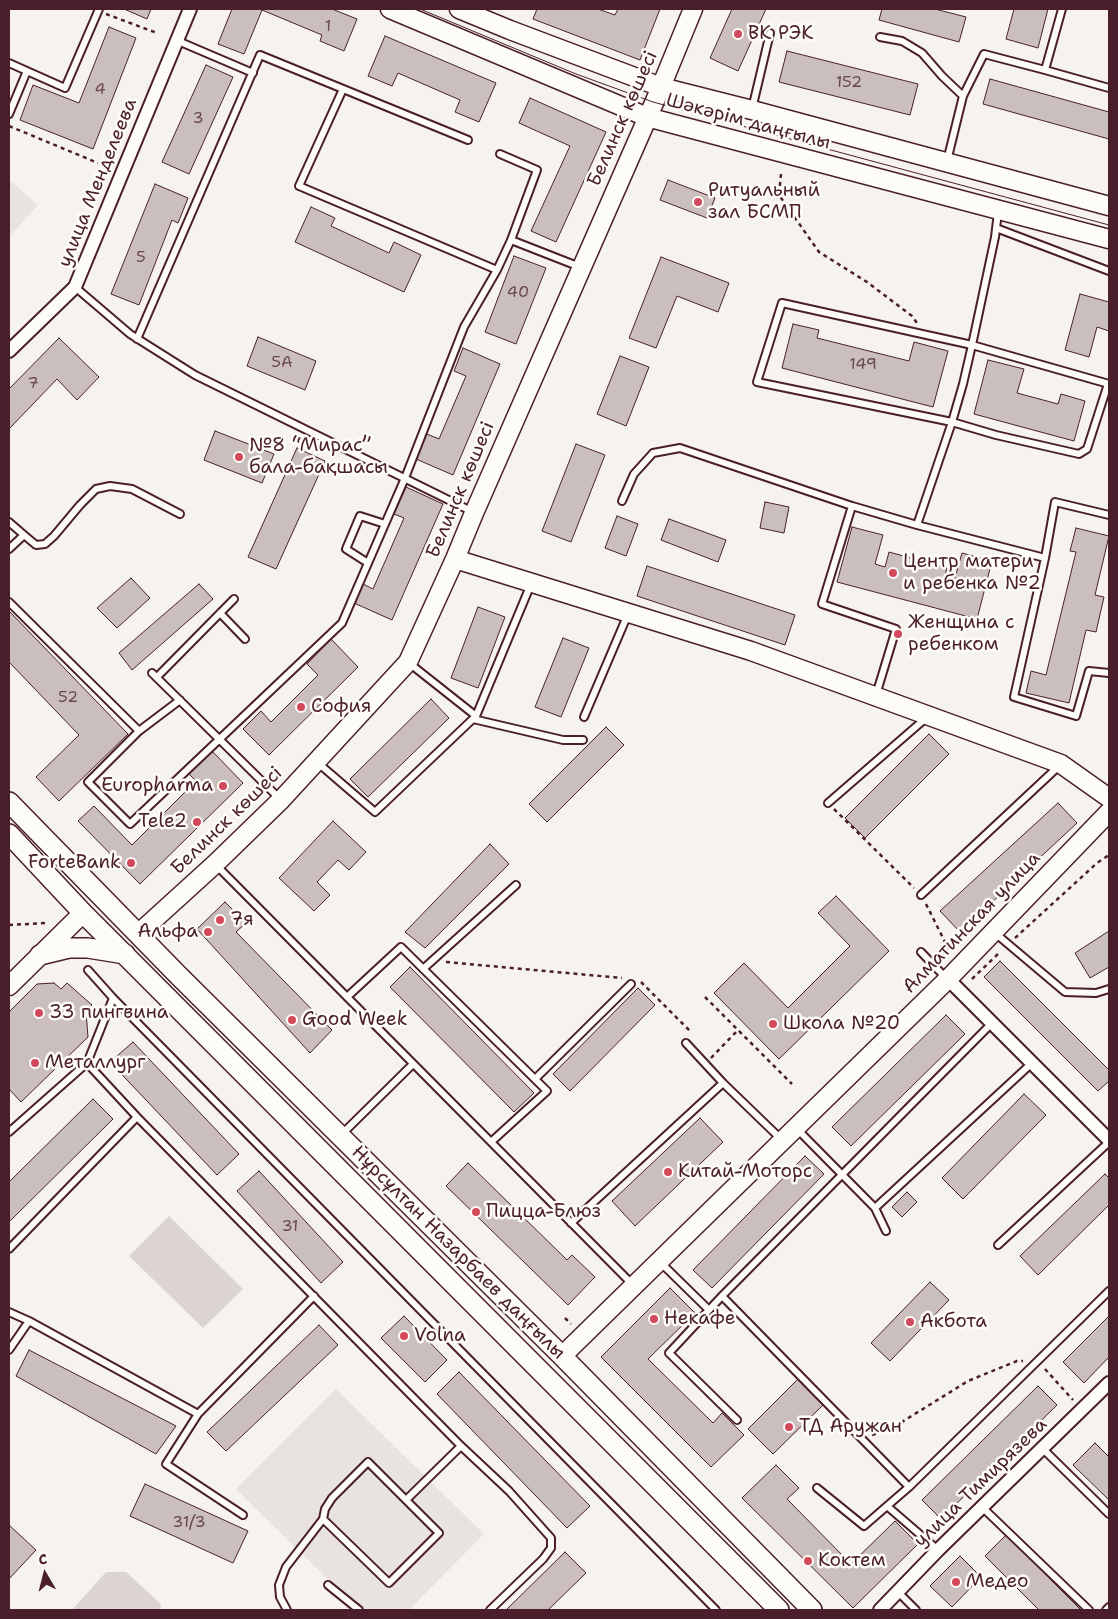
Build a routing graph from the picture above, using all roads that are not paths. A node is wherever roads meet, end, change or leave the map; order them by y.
1 (190, 9) edge
2 (390, 9) edge
3 (459, 9) edge
4 (693, 9) edge
5 (1062, 9) edge
6 (98, 10) edge
7 (770, 33) dead end
8 (880, 37) dead end
9 (178, 40) junction
10 (9, 63) edge
11 (1045, 70) junction
12 (27, 71) junction
13 (253, 73) junction
14 (661, 87) junction
15 (1109, 88) edge
16 (343, 89) junction
17 (963, 96) junction
18 (752, 110) junction
19 (9, 114) edge
20 (646, 117) junction
21 (468, 140) dead end
22 (500, 154) dead end
23 (947, 163) junction
24 (1109, 206) edge
25 (998, 209) junction
26 (996, 228) junction
27 (1109, 239) edge
28 (511, 240) junction
29 (581, 268) junction
30 (497, 270) junction
31 (1109, 271) edge
32 (75, 287) junction
33 (138, 339) junction
34 (972, 345) junction
35 (9, 351) edge
36 (1109, 384) edge
37 (952, 422) junction
38 (405, 478) junction
39 (622, 501) dead end
40 (852, 506) junction
41 (474, 513) junction
42 (180, 514) dead end
43 (1109, 514) edge
44 (9, 522) edge
45 (385, 524) junction
46 (917, 525) junction
47 (24, 535) junction
48 (9, 549) edge
49 (1045, 558) junction
50 (455, 559) junction
51 (368, 563) junction
52 (532, 583) junction
53 (234, 599) dead end
54 (9, 602) edge
55 (220, 613) junction
56 (628, 613) junction
57 (245, 638) dead end
58 (408, 662) junction
59 (1109, 673) edge
60 (876, 696) junction
61 (180, 700) junction
62 (929, 716) junction
63 (474, 717) junction
64 (584, 717) dead end
65 (139, 731) junction
66 (220, 739) junction
67 (583, 740) dead end
68 (317, 762) junction
69 (1061, 764) junction
70 (1109, 798) edge
71 (282, 800) junction
72 (9, 802) edge
73 (828, 803) road end
74 (1109, 812) edge
75 (9, 834) edge
76 (215, 864) junction
77 (516, 885) dead end
78 (922, 895) road end
79 (102, 898) junction
80 (83, 914) junction
81 (994, 932) junction
82 (138, 934) junction
83 (921, 952) dead end
84 (123, 953) junction
85 (40, 955) junction
86 (423, 969) junction
87 (88, 970) dead end
88 (948, 979) junction
89 (630, 982) road end
90 (9, 986) edge
91 (1109, 989) edge
92 (347, 997) junction
93 (113, 998) junction
94 (992, 1023) junction
95 (686, 1043) dead end
96 (1032, 1063) junction
97 (87, 1064) junction
98 (413, 1064) junction
99 (535, 1079) junction
100 (723, 1083) junction
101 (137, 1117) junction
102 (796, 1128) junction
103 (9, 1132) edge
104 (340, 1136) junction
105 (783, 1141) junction
106 (1109, 1141) edge
107 (491, 1142) junction
108 (842, 1174) junction
109 (875, 1208) junction
110 (572, 1223) junction
111 (886, 1231) dead end
112 (998, 1245) dead end
113 (9, 1248) edge
114 (659, 1261) junction
115 (634, 1286) junction
116 (1109, 1291) edge
117 (314, 1296) junction
118 (722, 1296) junction
119 (709, 1310) junction
120 (9, 1312) edge
121 (29, 1321) junction
122 (9, 1350) edge
123 (562, 1356) junction
124 (544, 1375) junction
125 (1109, 1384) edge
126 (198, 1414) junction
127 (737, 1420) dead end
128 (461, 1446) junction
129 (1043, 1449) junction
130 (817, 1488) dead end
131 (909, 1488) junction
132 (406, 1500) junction
133 (887, 1506) junction
134 (983, 1508) junction
135 (1109, 1514) edge
136 (243, 1515) dead end
137 (323, 1519) junction
138 (938, 1550) junction
139 (328, 1585) dead end
140 (898, 1592) junction
141 (1109, 1607) edge
142 (287, 1610) edge
143 (359, 1610) edge
144 (490, 1610) edge
145 (716, 1610) edge
146 (779, 1610) edge
147 (812, 1610) edge
148 (880, 1610) edge
149 (916, 1610) edge
150 (1089, 1610) edge
151 (1106, 1610) edge

1 - 9 street, улица Менделеева
2 - 20 main road, Шәкәрім даңғылы
3 - 14 main road, Шәкәрім даңғылы
4 - 14 main road, Белинск көшесі
5 - 11 lane
6 - 12 lane
7 - 18 lane
8 - 17 lane
9 - 13 lane
9 - 32 street, улица Менделеева
10 - 12 lane
11 - 15 lane
11 - 17 lane
12 - 19 lane
13 - 16 lane
13 - 33 lane
14 - 18 main road, Шәкәрім даңғылы
14 - 20 main road, Белинск көшесі
16 - 21 lane
16 - 30 lane
17 - 23 lane
18 - 23 main road, Шәкәрім даңғылы
20 - 25 main road, Шәкәрім даңғылы
20 - 29 main road, Белинск көшесі
22 - 28 lane
23 - 24 main road, Шәкәрім даңғылы
25 - 26 lane
25 - 27 main road, Шәкәрім даңғылы
26 - 31 lane
26 - 34 lane
28 - 29 lane
28 - 30 lane
29 - 41 main road, Белинск көшесі
30 - 38 lane
32 - 33 lane
32 - 35 street, улица Менделеева
33 - 38 lane
34 - 36 lane
34 - 37 lane
34 - 37 lane
36 - 37 lane
37 - 46 lane
38 - 41 lane
38 - 45 lane
39 - 40 lane
40 - 46 lane
40 - 60 lane
41 - 50 main road, Белинск көшесі
42 - 47 lane
43 - 49 lane
44 - 47 lane
45 - 51 lane
45 - 51 lane
46 - 49 lane
47 - 48 lane
49 - 59 lane
50 - 52 main road
50 - 58 main road, Белинск көшесі
51 - 66 lane
52 - 56 main road
52 - 63 lane
53 - 55 lane
54 - 65 lane
55 - 57 lane
55 - 61 lane
56 - 60 main road
56 - 64 lane
58 - 63 lane
58 - 68 main road, Белинск көшесі
60 - 62 main road
61 - 65 lane
61 - 66 lane
62 - 69 main road
62 - 73 lane
63 - 67 lane
63 - 68 lane
65 - 66 lane
66 - 71 lane
68 - 71 main road, Белинск көшесі
69 - 70 main road
69 - 78 lane
71 - 76 main road, Белинск көшесі
72 - 79 main road, Нұрсұлтан Назарбаев даңғылы
74 - 81 main road, Алматинская улица
75 - 80 main road, Нұрсұлтан Назарбаев даңғылы
76 - 82 main road, Белинск көшесі
76 - 92 lane
77 - 86 lane
79 - 80 main road
79 - 82 main road, Нұрсұлтан Назарбаев даңғылы
80 - 84 main road, Нұрсұлтан Назарбаев даңғылы
80 - 85 main road
81 - 88 main road, Алматинская улица
81 - 91 lane
82 - 84 main road
82 - 104 main road, Нұрсұлтан Назарбаев даңғылы
83 - 88 lane
84 - 85 main road
84 - 124 main road, Нұрсұлтан Назарбаев даңғылы
85 - 90 main road
86 - 92 lane
86 - 99 lane
87 - 93 lane
88 - 94 street
88 - 102 main road, Алматинская улица
89 - 99 lane
92 - 98 lane
93 - 97 lane
93 - 145 lane
94 - 96 street
94 - 108 lane
95 - 100 lane
96 - 106 street
96 - 109 lane
97 - 101 lane
97 - 103 lane
98 - 104 lane
98 - 107 lane
99 - 107 lane
100 - 105 lane
100 - 110 lane
101 - 113 lane
101 - 117 lane
102 - 105 main road, Алматинская улица
102 - 108 lane
104 - 123 main road, Нұрсұлтан Назарбаев даңғылы
105 - 114 main road, Алматинская улица
106 - 112 lane
107 - 110 lane
108 - 109 lane
108 - 118 lane
109 - 111 lane
110 - 115 lane
114 - 115 main road, Алматинская улица
114 - 119 lane
115 - 123 main road, Алматинская улица
116 - 131 lane
117 - 126 lane
117 - 128 lane
118 - 119 lane
118 - 131 lane
119 - 127 lane
120 - 121 lane
121 - 122 lane
121 - 126 lane
123 - 124 main road
123 - 147 main road, Нұрсұлтан Назарбаев даңғылы
124 - 146 main road, Нұрсұлтан Назарбаев даңғылы
125 - 129 street, улица Тимирязева
126 - 136 lane
128 - 132 lane
128 - 144 lane
129 - 134 street, улица Тимирязева
129 - 135 lane
130 - 133 lane
131 - 133 lane
132 - 137 lane
132 - 137 lane
133 - 138 lane
134 - 138 street, улица Тимирязева
134 - 150 lane
137 - 142 lane
138 - 140 street, улица Тимирязева
139 - 143 lane
140 - 148 street, улица Тимирязева
140 - 149 lane
141 - 151 lane

